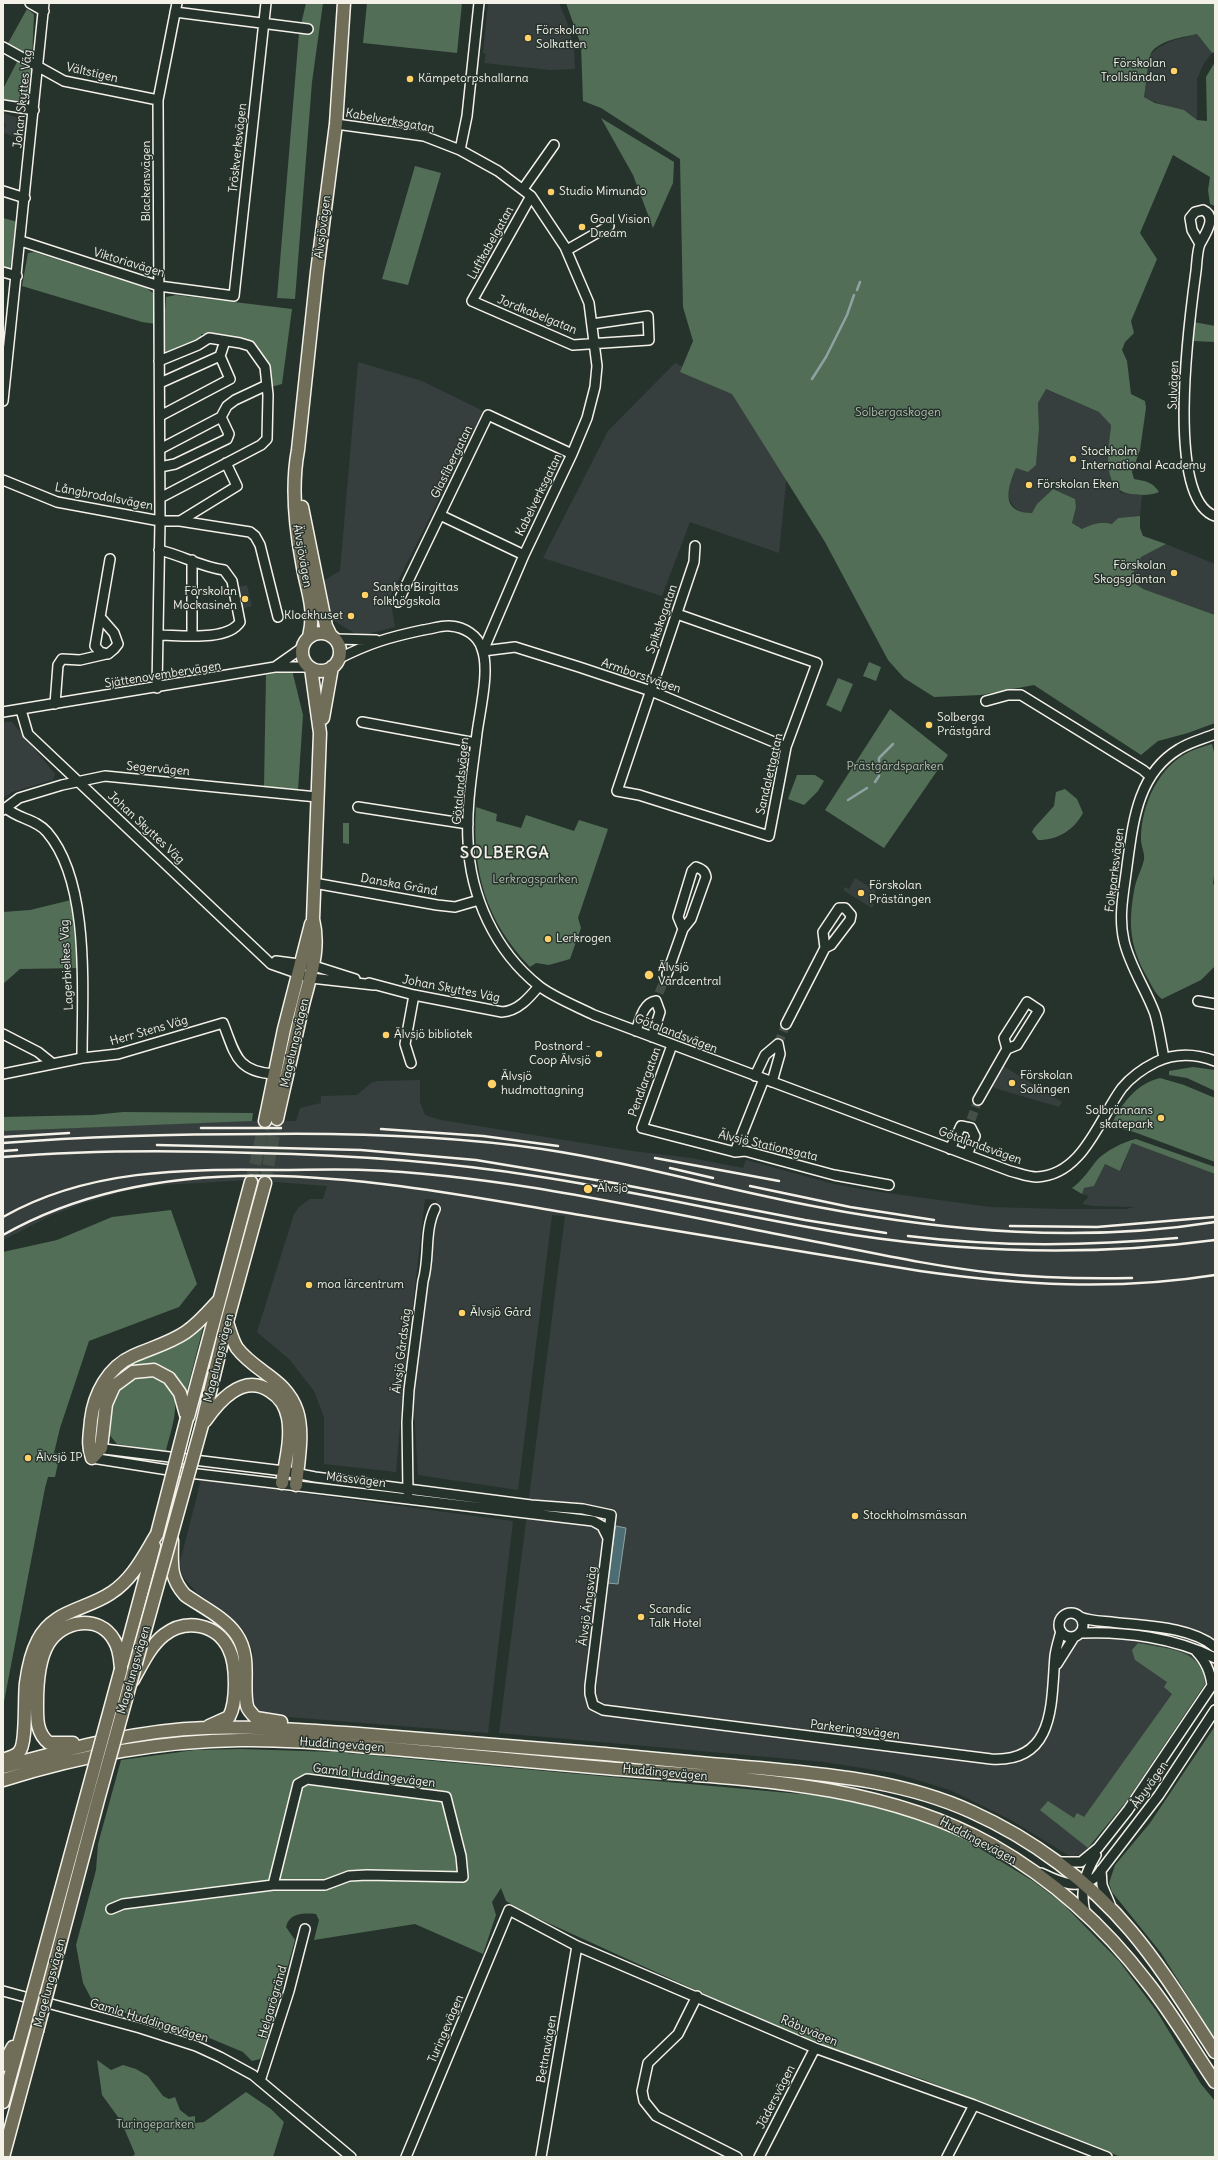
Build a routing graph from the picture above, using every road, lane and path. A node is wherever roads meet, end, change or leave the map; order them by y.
1 (30, 3) edge
2 (266, 3) edge
3 (344, 3) edge
4 (479, 3) edge
5 (44, 7) edge
6 (176, 7) edge
7 (264, 23) junction
8 (308, 29) dead end
9 (3, 47) edge
10 (38, 67) junction
11 (158, 100) junction
12 (3, 105) edge
13 (34, 110) junction
14 (336, 124) junction
15 (554, 145) dead end
16 (460, 150) junction
17 (523, 189) junction
18 (3, 192) edge
19 (531, 196) junction
20 (25, 198) junction
21 (609, 226) dead end
22 (21, 241) junction
23 (1200, 244) dead end
24 (567, 250) junction
25 (3, 272) edge
26 (17, 276) junction
27 (159, 286) junction
28 (234, 296) joint
29 (472, 301) joint
30 (592, 324) junction
31 (225, 341) junction
32 (595, 344) junction
33 (220, 356) junction
34 (160, 361) junction
35 (160, 383) junction
36 (267, 385) junction
37 (3, 401) edge
38 (160, 416) junction
39 (221, 417) junction
40 (160, 449) junction
41 (298, 450) junction
42 (572, 454) junction
43 (226, 463) junction
44 (160, 467) junction
45 (3, 480) edge
46 (160, 498) junction
47 (440, 515) junction
48 (1215, 516) edge
49 (160, 521) junction
50 (180, 522) junction
51 (695, 546) dead end
52 (159, 550) junction
53 (524, 555) junction
54 (110, 559) dead end
55 (192, 560) junction
56 (398, 602) dead end
57 (677, 614) junction
58 (100, 617) junction
59 (278, 618) dead end
60 (158, 635) junction
61 (192, 636) junction
62 (333, 637) junction
63 (309, 638) junction
64 (379, 640) junction
65 (302, 648) junction
66 (483, 651) junction
67 (108, 654) junction
68 (335, 663) junction
69 (275, 667) junction
70 (310, 668) junction
71 (157, 688) junction
72 (651, 691) junction
73 (986, 701) dead end
74 (55, 704) junction
75 (21, 710) junction
76 (3, 712) edge
77 (362, 722) dead end
78 (320, 733) junction
79 (1215, 734) edge
80 (476, 743) junction
81 (786, 746) junction
82 (1150, 776) junction
83 (78, 781) junction
84 (617, 791) joint
85 (317, 797) junction
86 (358, 807) dead end
87 (4, 809) edge
88 (468, 824) junction
89 (314, 883) junction
90 (479, 900) junction
91 (313, 919) junction
92 (683, 928) junction
93 (825, 948) dead end
94 (300, 969) junction
95 (313, 972) junction
96 (666, 974) tunnel mouth
97 (539, 986) junction
98 (414, 995) junction
99 (1198, 1001) dead end
100 (1215, 1004) edge
101 (786, 1024) tunnel mouth
102 (636, 1031) junction
103 (3, 1034) edge
104 (652, 1037) junction
105 (672, 1045) junction
106 (1007, 1049) junction
107 (82, 1058) junction
108 (1164, 1058) junction
109 (1215, 1061) edge
110 (53, 1064) junction
111 (411, 1064) dead end
112 (3, 1074) edge
113 (274, 1074) junction
114 (754, 1076) junction
115 (768, 1081) junction
116 (978, 1100) tunnel mouth
117 (642, 1128) joint
118 (950, 1149) junction
119 (736, 1152) junction
120 (967, 1155) junction
121 (251, 1182) tunnel mouth
122 (265, 1184) tunnel mouth
123 (889, 1184) dead end
124 (435, 1209) dead end
125 (219, 1300) junction
126 (227, 1322) junction
127 (188, 1418) junction
128 (202, 1425) junction
129 (101, 1448) junction
130 (90, 1454) junction
131 (284, 1471) junction
132 (296, 1479) junction
133 (282, 1483) junction
134 (408, 1488) junction
135 (408, 1498) junction
136 (611, 1515) joint
137 (157, 1534) junction
138 (172, 1537) junction
139 (608, 1538) junction
140 (1080, 1617) junction
141 (1061, 1631) junction
142 (50, 1632) junction
143 (1077, 1635) junction
144 (1215, 1647) edge
145 (1194, 1648) junction
146 (1215, 1658) edge
147 (1055, 1667) junction
148 (122, 1669) junction
149 (1214, 1683) edge
150 (130, 1686) junction
151 (591, 1700) joint
152 (1215, 1710) edge
153 (205, 1728) junction
154 (408, 1738) junction
155 (92, 1743) junction
156 (3, 1760) edge
157 (3, 1767) edge
158 (3, 1780) edge
159 (1104, 1840) junction
160 (1056, 1862) junction
161 (1026, 1866) junction
162 (1101, 1870) junction
163 (1083, 1884) junction
164 (273, 1885) junction
165 (111, 1909) dead end
166 (509, 1910) joint
167 (1085, 1913) junction
168 (1115, 1914) junction
169 (305, 1929) dead end
170 (577, 1946) junction
171 (3, 1991) edge
172 (696, 1996) junction
173 (24, 2026) junction
174 (815, 2048) junction
175 (1215, 2052) edge
176 (3, 2065) edge
177 (260, 2081) junction
178 (1215, 2082) edge
179 (3, 2102) edge
180 (974, 2105) junction
181 (17, 2106) junction
182 (3, 2157) edge
183 (351, 2157) edge
184 (406, 2157) edge
185 (541, 2157) edge
186 (737, 2157) edge
187 (759, 2157) edge
188 (947, 2157) edge
189 (1107, 2157) edge

1 - 5 street
2 - 7 street, Tröskverksvägen
3 - 14 main road, Älvsjövägen
4 - 16 street
5 - 10 street, Johan Skyttes Väg
6 - 7 street
6 - 11 street, Blackensvägen
7 - 8 street
7 - 28 street, Tröskverksvägen
9 - 10 street, Vältstigen
10 - 11 street, Vältstigen
10 - 13 street, Johan Skyttes Väg
11 - 27 street, Blackensvägen
12 - 13 street
13 - 20 street, Johan Skyttes Väg
14 - 16 street, Kabelverksgatan
14 - 41 main road, Älvsjövägen
15 - 17 street
16 - 17 street, Kabelverksgatan
17 - 19 street, Kabelverksgatan
18 - 20 street
19 - 24 street, Kabelverksgatan
19 - 29 street, Luftkabelgatan
20 - 22 street, Johan Skyttes Väg
21 - 24 street
22 - 26 street, Johan Skyttes Väg
22 - 27 street, Viktoriavägen
23 - 48 street, Sulvägen
24 - 30 street, Kabelverksgatan
25 - 26 street
26 - 37 street, Johan Skyttes Väg
27 - 28 street, Viktoriavägen
27 - 34 street, Blackensvägen
29 - 32 street, Jordkabelgatan
30 - 32 street, Kabelverksgatan
30 - 32 street
31 - 33 street
31 - 34 street
31 - 36 street
32 - 42 street, Kabelverksgatan
33 - 35 street
33 - 38 street
34 - 35 street, Blackensvägen
35 - 38 street, Blackensvägen
36 - 39 street
36 - 43 street
38 - 40 street, Blackensvägen
39 - 40 street
39 - 44 street
40 - 44 street, Blackensvägen
41 - 62 main road, Älvsjövägen
41 - 63 main road, Älvsjövägen
42 - 47 street, Glasfibergatan
42 - 53 street, Kabelverksgatan
43 - 46 street
43 - 50 street
44 - 46 street, Blackensvägen
45 - 49 street, Långbrodalsvägen
46 - 49 street, Blackensvägen
47 - 53 street
47 - 56 street, Glasfibergatan
49 - 50 street, Långbrodalsvägen
49 - 52 street, Blackensvägen
50 - 59 street, Långbrodalsvägen
51 - 57 street, Spikskogatan
52 - 55 street
52 - 60 street, Blackensvägen
53 - 66 street, Kabelverksgatan
54 - 58 street
55 - 61 street
55 - 61 street
57 - 72 street, Spikskogatan
57 - 81 street, Sandalettgatan
58 - 67 street
58 - 67 street
60 - 61 street
60 - 71 street, Blackensvägen
62 - 63 main road
62 - 64 street
62 - 68 main road
63 - 65 main road
64 - 66 street
64 - 68 street
65 - 69 street, Sjättenovembervägen
65 - 70 main road
66 - 72 street, Armborstvägen
66 - 80 street, Götalandsvägen
67 - 74 street
68 - 70 main road
68 - 78 main road
69 - 70 street, Sjättenovembervägen
69 - 71 street, Sjättenovembervägen
70 - 78 main road
71 - 74 street, Sjättenovembervägen
72 - 81 street, Armborstvägen
72 - 84 street, Spikskogatan
73 - 82 street
74 - 75 street, Sjättenovembervägen
75 - 76 street, Sjättenovembervägen
75 - 83 street, Johan Skyttes Väg
77 - 80 street
78 - 85 main road
79 - 82 street, Folkparksvägen
80 - 88 street, Götalandsvägen
81 - 84 street, Sandalettgatan
82 - 108 street, Folkparksvägen
83 - 85 street, Segervägen
83 - 87 street, Segervägen
83 - 94 street, Johan Skyttes Väg
85 - 89 main road
86 - 88 street
87 - 107 street, Lagerbielkes Väg
88 - 90 street, Götalandsvägen
89 - 90 street, Danska Gränd
89 - 91 main road
90 - 97 street, Götalandsvägen
91 - 94 main road
91 - 95 main road
92 - 92 street
92 - 96 street
93 - 101 street
94 - 95 street, Johan Skyttes Väg
94 - 113 main road, Magelungsvägen
95 - 98 street, Johan Skyttes Väg
95 - 113 main road, Magelungsvägen
97 - 98 street, Johan Skyttes Väg
97 - 102 street, Götalandsvägen
98 - 111 street
99 - 100 street
102 - 104 street, Götalandsvägen
102 - 104 street
103 - 110 street
104 - 105 street, Götalandsvägen
105 - 114 street, Götalandsvägen
105 - 117 street, Pendlargatan
106 - 106 street
106 - 116 street
107 - 110 street, Herr Stens Väg
107 - 113 street, Herr Stens Väg
108 - 109 street, Götalandsvägen
108 - 120 street, Götalandsvägen
110 - 112 street, Herr Stens Väg
114 - 115 street, Götalandsvägen
114 - 115 street
115 - 118 street, Götalandsvägen
115 - 119 street
117 - 119 street, Älvsjö Stationsgata
118 - 120 street, Götalandsvägen
118 - 120 street
119 - 123 street, Älvsjö Stationsgata
121 - 125 main road, Magelungsvägen
122 - 126 main road, Magelungsvägen
124 - 134 street, Älvsjö Gårdsväg
125 - 127 main road, Magelungsvägen
125 - 130 main road
126 - 128 main road, Magelungsvägen
126 - 132 main road
127 - 129 main road
127 - 137 main road, Magelungsvägen, bridge
128 - 131 main road
128 - 138 main road, Magelungsvägen, bridge
129 - 130 main road
129 - 131 street, Mässvägen
130 - 133 street, Mässvägen
131 - 132 street, Mässvägen
131 - 133 main road
132 - 133 street, Mässvägen
132 - 134 street, Mässvägen
132 - 135 street, Mässvägen
134 - 135 street, Älvsjö Gårdsväg
134 - 136 street, Mässvägen
135 - 139 street, Mässvägen
136 - 139 street, Älvsjö Ängsväg
137 - 142 main road
137 - 148 main road, Magelungsvägen
138 - 150 main road, Magelungsvägen, bridge
138 - 154 main road
139 - 151 street, Älvsjö Ängsväg
140 - 141 street, Parkeringsvägen
140 - 143 street
140 - 144 street, Parkeringsvägen
141 - 143 street
141 - 147 street, Parkeringsvägen
142 - 148 main road
142 - 155 main road
142 - 156 main road
143 - 145 street
143 - 147 street, Parkeringsvägen
145 - 146 street
145 - 149 street
147 - 151 street, Parkeringsvägen
148 - 173 main road, Magelungsvägen, bridge
149 - 159 street, Åbyvägen
150 - 153 main road, bridge
150 - 181 main road, Magelungsvägen, bridge
152 - 162 street, Åbyvägen
153 - 154 main road, Huddingevägen
153 - 155 main road, Huddingevägen
154 - 160 main road, Huddingevägen
155 - 157 main road, Huddingevägen
158 - 161 main road, Huddingevägen
159 - 160 street, Åbyvägen
159 - 163 street, Åbyvägen
160 - 163 main road, Huddingevägen
161 - 163 street
161 - 167 main road, Huddingevägen
162 - 163 street, Åbyvägen
162 - 168 street
163 - 167 street, Åbyvägen
163 - 168 main road, Huddingevägen
164 - 164 street, Gamla Huddingevägen
164 - 165 street, Gamla Huddingevägen
166 - 170 street, Råbyvägen
166 - 184 street, Turingevägen
167 - 178 main road, Huddingevägen
168 - 175 main road, Huddingevägen
169 - 177 street, Helgarögränd
170 - 172 street, Råbyvägen
170 - 185 street, Bettnavägen
171 - 177 street, Gamla Huddingevägen
172 - 174 street, Råbyvägen
172 - 186 street
173 - 176 main road
173 - 179 main road, Magelungsvägen
174 - 180 street, Råbyvägen
174 - 187 street, Jädersvägen
177 - 183 street, Gamla Huddingevägen
179 - 181 main road
180 - 188 street
180 - 189 street, Råbyvägen
181 - 182 main road, Magelungsvägen

